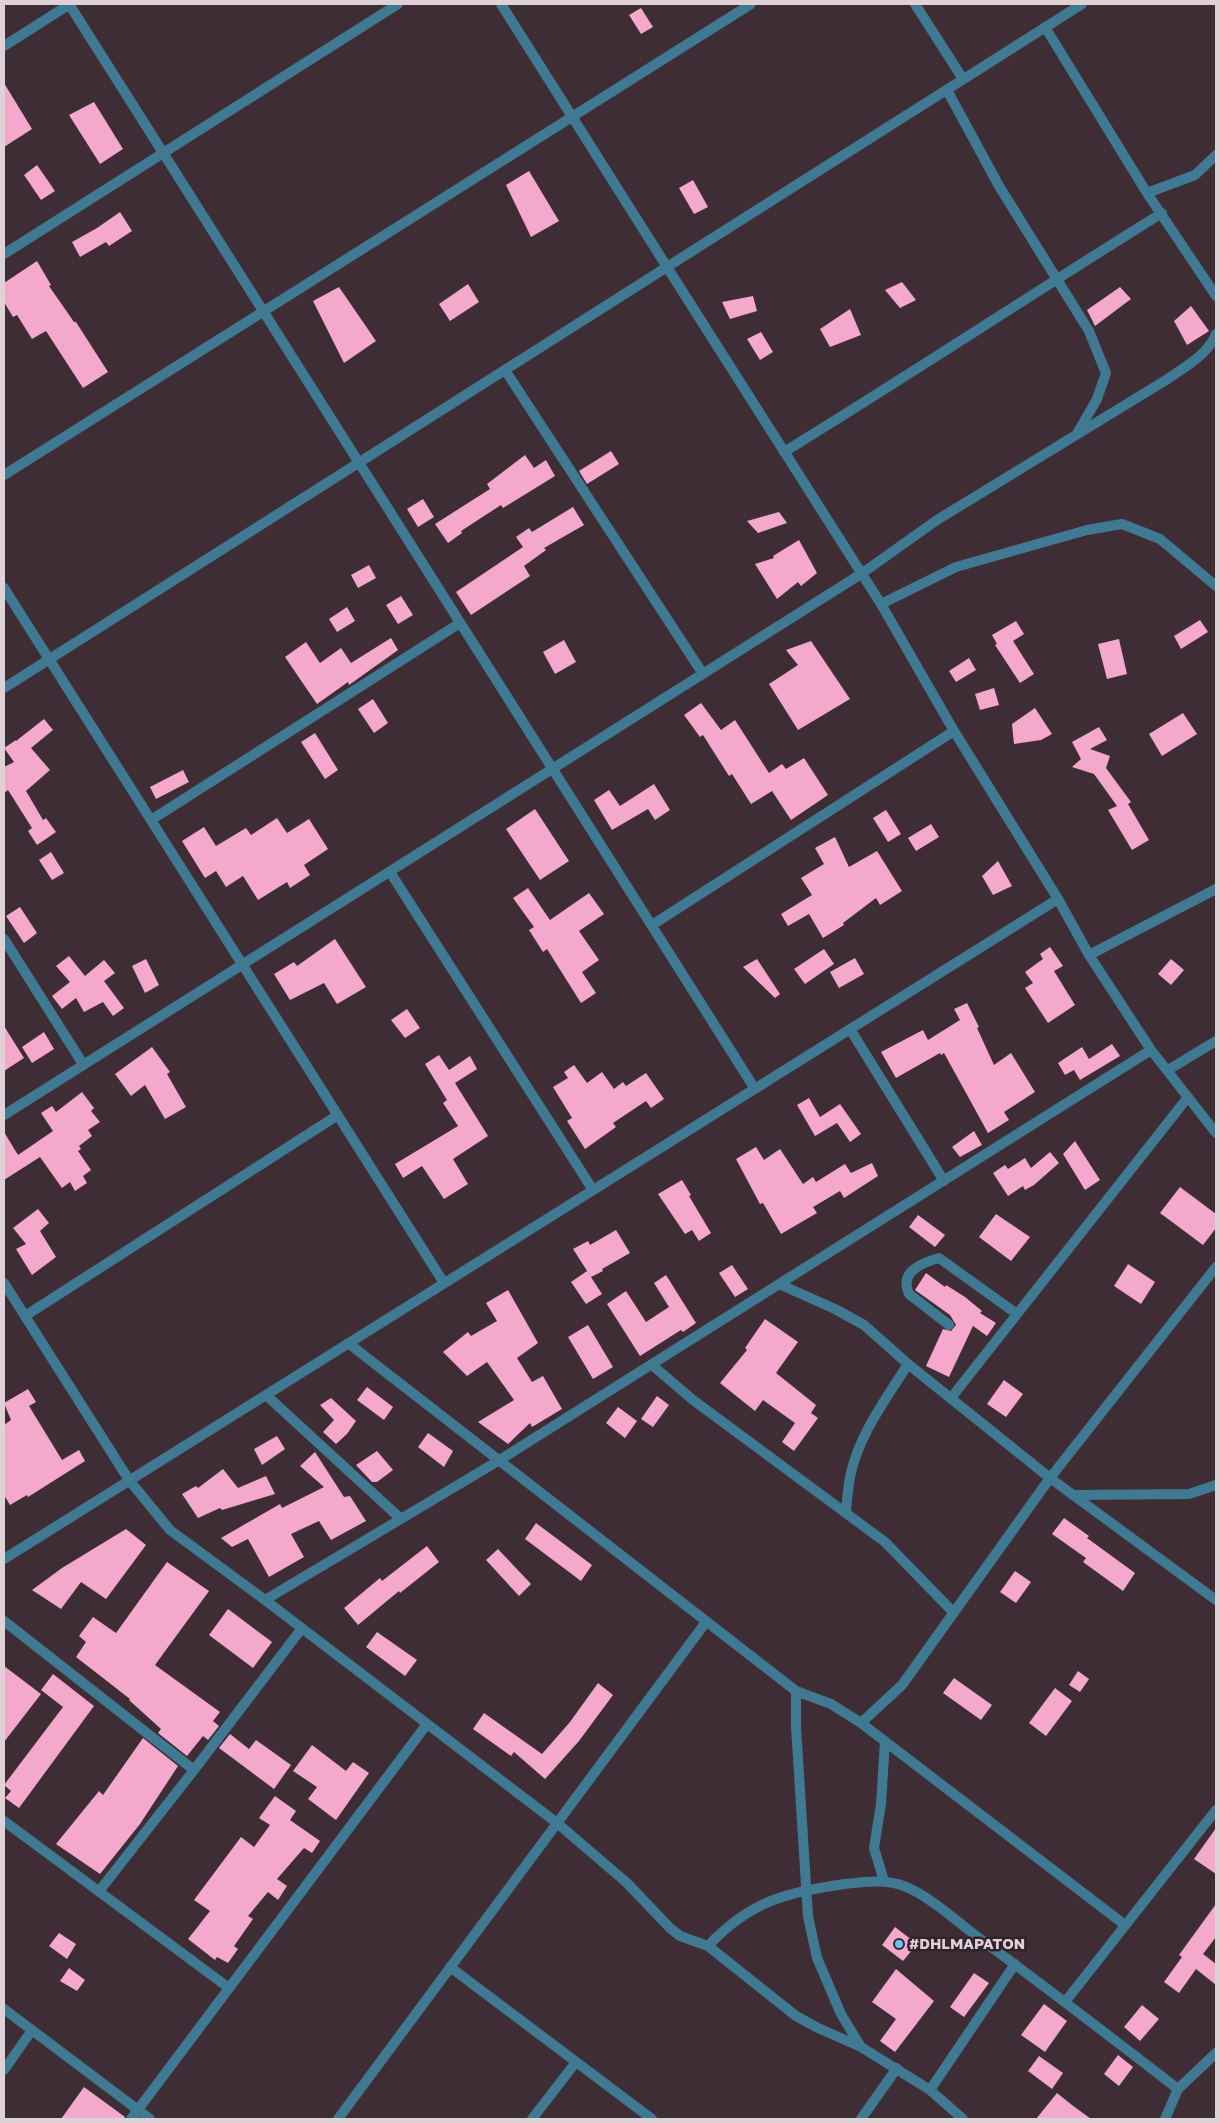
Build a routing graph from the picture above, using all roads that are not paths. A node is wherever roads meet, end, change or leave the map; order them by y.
1 (70, 4) edge
2 (398, 4) edge
3 (501, 4) edge
4 (751, 4) edge
5 (915, 4) edge
6 (1082, 4) edge
7 (1045, 27) junction
8 (4, 46) edge
9 (963, 79) junction
10 (947, 90) junction
11 (572, 116) junction
12 (163, 153) junction
13 (1216, 155) edge
14 (1147, 193) junction
15 (1162, 213) junction
16 (4, 254) edge
17 (667, 267) junction
18 (1056, 279) junction
19 (1216, 296) edge
20 (263, 312) junction
21 (1216, 334) edge
22 (505, 370) junction
23 (1077, 434) junction
24 (784, 452) junction
25 (359, 463) junction
26 (4, 475) edge
27 (861, 574) junction
28 (1216, 586) edge
29 (4, 588) edge
30 (881, 604) junction
31 (460, 623) junction
32 (49, 660) junction
33 (703, 674) junction
34 (4, 688) edge
35 (954, 731) junction
36 (553, 769) junction
37 (151, 820) junction
38 (390, 872) junction
39 (1216, 890) edge
40 (1058, 899) junction
41 (652, 925) junction
42 (4, 939) edge
43 (1089, 955) junction
44 (242, 964) junction
45 (850, 1029) junction
46 (1216, 1040) edge
47 (1151, 1050) junction
48 (83, 1064) junction
49 (1168, 1070) junction
50 (755, 1089) junction
51 (1188, 1098) junction
52 (4, 1115) edge
53 (338, 1116) junction
54 (1216, 1133) edge
55 (944, 1181) junction
56 (593, 1190) junction
57 (1216, 1267) edge
58 (4, 1283) edge
59 (444, 1283) junction
60 (780, 1284) junction
61 (1017, 1314) junction
62 (25, 1316) junction
63 (949, 1325) dead end
64 (348, 1343) junction
65 (908, 1364) junction
66 (652, 1365) junction
67 (266, 1394) junction
68 (950, 1398) junction
69 (498, 1461) junction
70 (1050, 1478) junction
71 (129, 1480) junction
72 (1216, 1485) edge
73 (1074, 1496) junction
74 (846, 1512) junction
75 (401, 1519) junction
76 (4, 1558) edge
77 (265, 1600) junction
78 (1216, 1600) edge
79 (954, 1613) junction
80 (4, 1621) edge
81 (706, 1622) junction
82 (302, 1628) junction
83 (796, 1691) junction
84 (861, 1723) junction
85 (427, 1724) junction
86 (885, 1741) junction
87 (194, 1770) junction
88 (1216, 1810) edge
89 (4, 1821) edge
90 (557, 1823) junction
91 (884, 1881) junction
92 (806, 1889) junction
93 (100, 1890) junction
94 (1125, 1924) junction
95 (708, 1946) junction
96 (1015, 1964) junction
97 (450, 1967) junction
98 (229, 1988) junction
99 (1065, 2002) junction
100 (4, 2009) edge
101 (32, 2030) junction
102 (861, 2047) junction
103 (1216, 2053) edge
104 (576, 2062) junction
105 (897, 2068) junction
106 (4, 2070) edge
107 (1178, 2088) junction
108 (930, 2090) junction
109 (138, 2110) junction
110 (131, 2119) edge
111 (150, 2119) edge
112 (338, 2119) edge
113 (532, 2119) edge
114 (652, 2119) edge
115 (861, 2119) edge
116 (963, 2119) edge
117 (1166, 2119) edge

1 - 8 street
1 - 12 street
2 - 12 street
3 - 11 street
4 - 11 street
5 - 9 street
6 - 7 street
7 - 9 street
7 - 14 street
9 - 10 street
10 - 17 street
10 - 18 street
11 - 17 street
11 - 20 street
12 - 16 street
12 - 20 street
13 - 14 street
14 - 15 street
15 - 18 street
15 - 19 street
17 - 22 street
17 - 24 street
18 - 23 street
18 - 24 street
20 - 25 street
20 - 26 street
21 - 23 street
22 - 25 street
22 - 33 street
23 - 27 street
24 - 27 street
25 - 31 street
25 - 32 street
27 - 30 street
27 - 33 street
28 - 30 street
29 - 32 street
30 - 35 street
31 - 36 street
31 - 37 street
32 - 34 street
32 - 37 street
33 - 36 street
35 - 40 street
35 - 41 street
36 - 38 street
36 - 41 street
37 - 44 street
38 - 44 street
38 - 56 street
39 - 43 street
40 - 43 street
40 - 45 street
41 - 50 street
42 - 48 street
43 - 47 street
44 - 48 street
44 - 53 street
45 - 50 street
45 - 55 street
46 - 49 street
47 - 49 street
47 - 55 street
48 - 52 street
49 - 51 street
50 - 56 street
51 - 54 street
51 - 61 street
53 - 59 street
53 - 62 street
55 - 60 street
56 - 59 street
57 - 70 street
58 - 62 street
59 - 64 street
60 - 65 street
60 - 66 street
61 - 63 street
61 - 68 street
62 - 71 street
64 - 67 street
64 - 69 street
65 - 68 street
65 - 74 street
66 - 69 street
66 - 74 street
67 - 71 street
67 - 75 street
68 - 70 street
69 - 75 street
69 - 81 street
70 - 73 street
70 - 79 street
71 - 76 street
71 - 77 street
72 - 73 street
73 - 78 street
74 - 79 street
75 - 77 street
77 - 82 street
79 - 84 street
80 - 87 street
81 - 83 street
81 - 90 street
82 - 85 street
82 - 87 street
83 - 84 street
83 - 92 street
84 - 86 street
85 - 90 street
85 - 98 street
86 - 91 street
86 - 94 street
87 - 93 street
88 - 94 street
89 - 93 street
90 - 95 street
90 - 97 street
91 - 92 street
91 - 96 street
92 - 95 street
92 - 102 street
93 - 98 street
94 - 99 street
95 - 102 street
96 - 99 street
96 - 108 street
97 - 104 street
97 - 112 street
98 - 109 street
99 - 107 street
100 - 101 street
101 - 106 street
101 - 109 street
102 - 105 street
103 - 107 street
104 - 113 street
104 - 114 street
105 - 108 street
105 - 115 street
107 - 117 street
108 - 116 street
109 - 110 street
109 - 111 street

